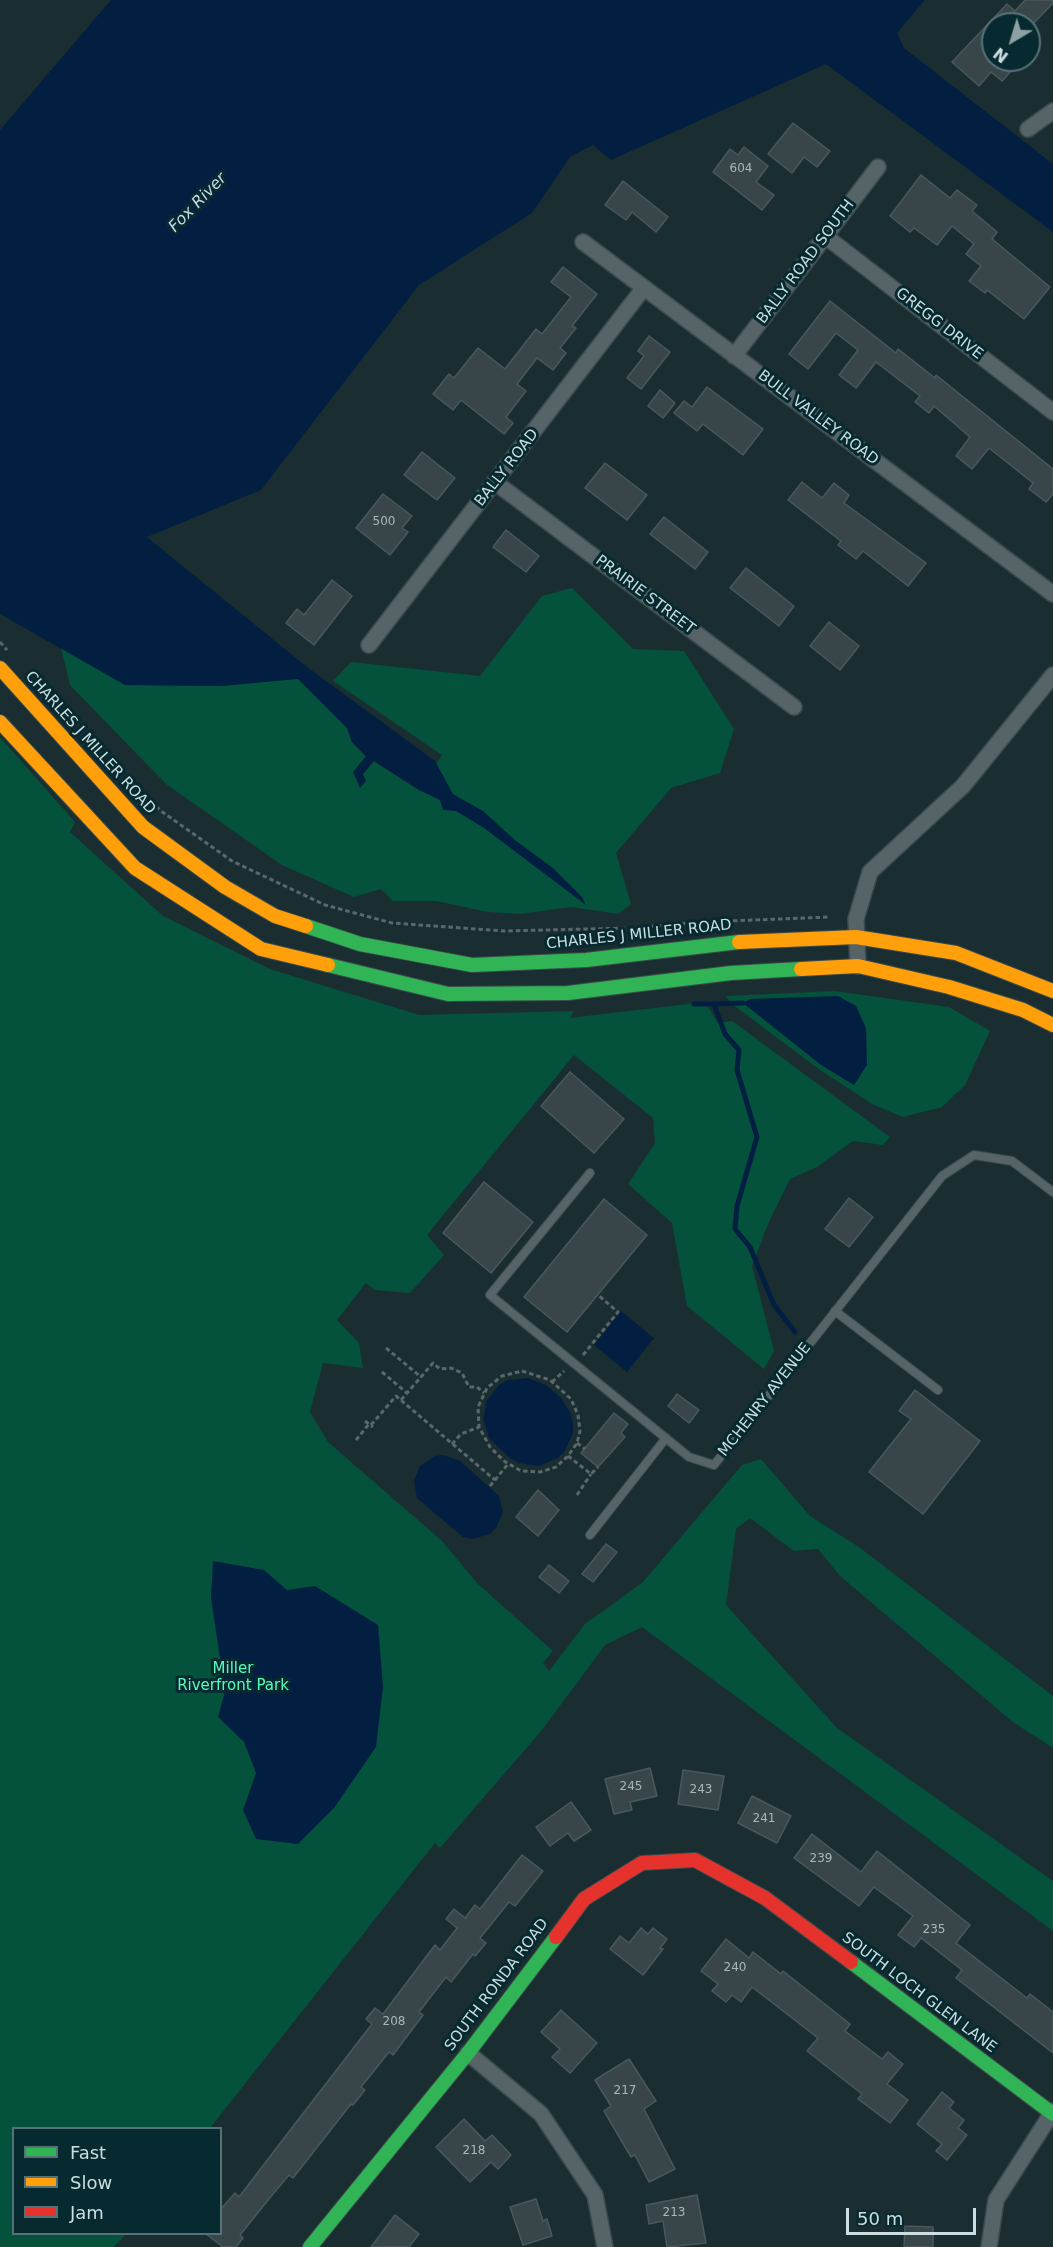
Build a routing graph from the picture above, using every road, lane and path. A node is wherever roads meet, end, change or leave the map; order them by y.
1 (1053, 111) edge
2 (1028, 129) dead end
3 (878, 167) dead end
4 (825, 236) junction
5 (583, 242) dead end
6 (644, 289) junction
7 (734, 356) junction
8 (1053, 412) edge
9 (496, 483) junction
10 (1051, 590) edge
11 (369, 645) dead end
12 (0, 668) edge
13 (1053, 675) edge
14 (794, 707) dead end
15 (0, 722) edge
16 (127, 780) dead end
17 (856, 919) junction
18 (855, 937) junction
19 (858, 966) junction
20 (1053, 991) edge
21 (1053, 1025) edge
22 (590, 1173) dead end
23 (1053, 1192) edge
24 (598, 1294) dead end
25 (836, 1311) junction
26 (386, 1348) dead end
27 (580, 1358) dead end
28 (382, 1372) dead end
29 (421, 1377) junction
30 (938, 1390) dead end
31 (407, 1393) junction
32 (484, 1393) junction
33 (401, 1400) junction
34 (479, 1427) junction
35 (666, 1438) junction
36 (356, 1440) dead end
37 (577, 1443) junction
38 (452, 1444) junction
39 (585, 1449) dead end
40 (568, 1456) junction
41 (508, 1464) junction
42 (598, 1467) dead end
43 (591, 1474) junction
44 (495, 1480) junction
45 (490, 1486) dead end
46 (577, 1495) dead end
47 (590, 1535) dead end
48 (765, 1898) joint
49 (468, 2053) junction
50 (1052, 2112) edge
51 (310, 2247) edge
52 (604, 2247) edge
53 (989, 2247) edge

1 - 2 street
3 - 4 street, BALLY ROAD SOUTH
4 - 7 street, BALLY ROAD SOUTH
4 - 8 street, GREGG DRIVE
5 - 6 street, BULL VALLEY ROAD
6 - 7 street, BULL VALLEY ROAD
6 - 9 street, BALLY ROAD
7 - 10 street, BULL VALLEY ROAD
9 - 11 street, BALLY ROAD
9 - 14 street, PRAIRIE STREET
12 - 18 street, CHARLES J MILLER ROAD
13 - 17 street
15 - 19 street
16 - 17 path
17 - 18 street
18 - 19 street
18 - 20 street, CHARLES J MILLER ROAD
19 - 21 street
22 - 35 lane, MCHENRY AVENUE
23 - 25 lane, MCHENRY AVENUE
24 - 27 path
25 - 30 lane
25 - 35 lane, MCHENRY AVENUE
26 - 29 path
28 - 31 path
29 - 31 path
29 - 32 path
31 - 33 path
32 - 34 path
32 - 37 path
33 - 36 path
33 - 38 path
34 - 38 path
34 - 41 path
35 - 47 lane
37 - 39 path
37 - 40 path
38 - 44 path
40 - 41 path
40 - 43 path
41 - 44 path
42 - 43 path
43 - 46 path
44 - 45 path
48 - 49 street, SOUTH RONDA ROAD
48 - 50 street, SOUTH LOCH GLEN LANE
49 - 51 street, SOUTH RONDA ROAD
49 - 52 street
50 - 53 street

